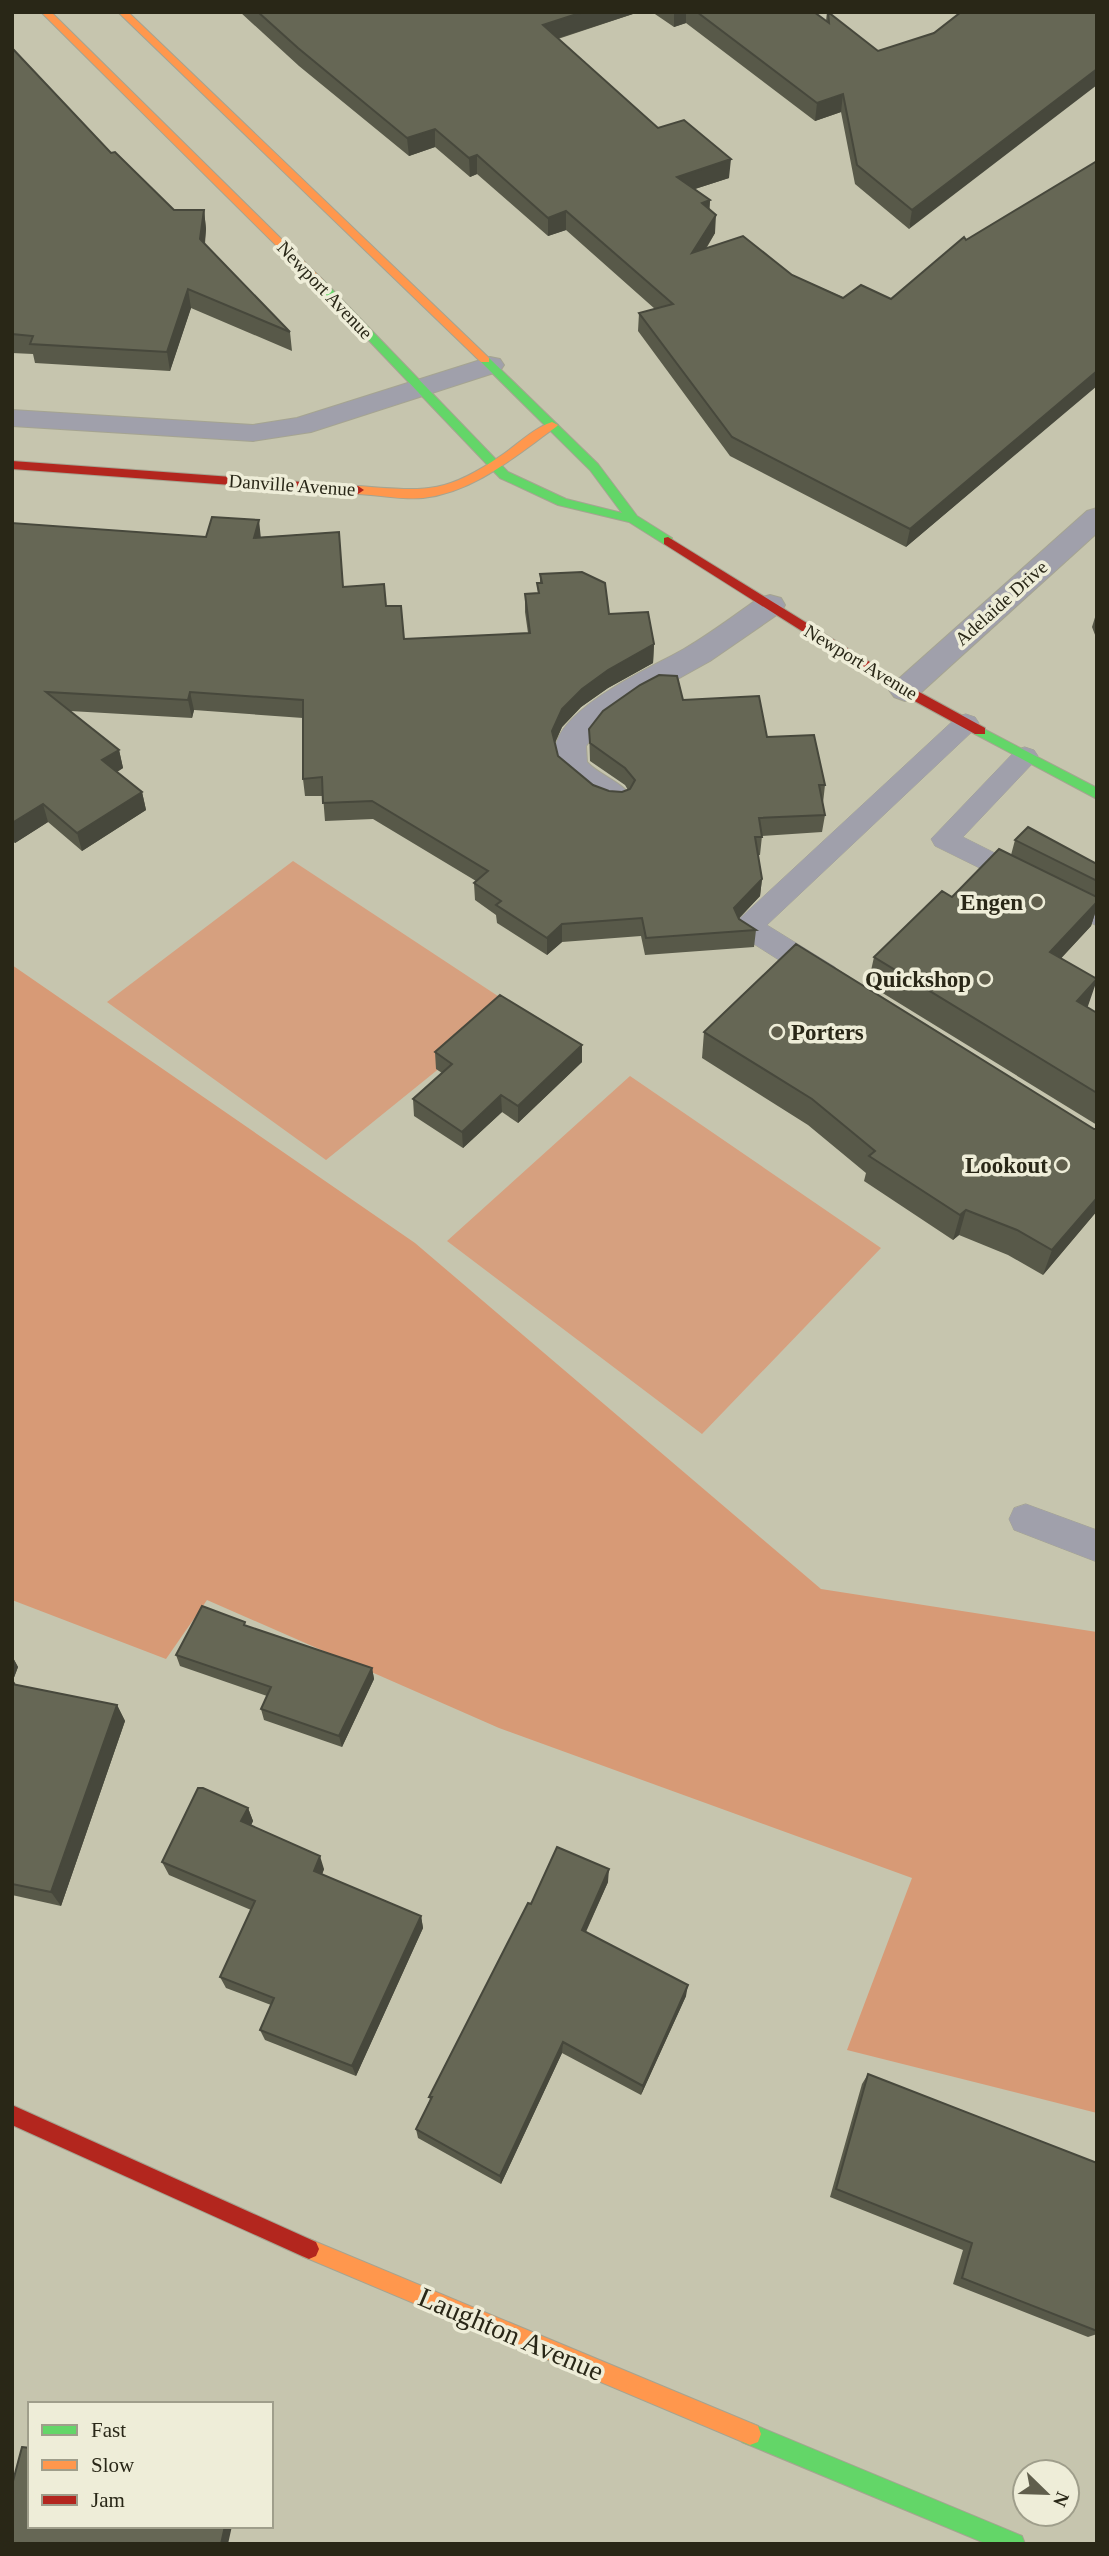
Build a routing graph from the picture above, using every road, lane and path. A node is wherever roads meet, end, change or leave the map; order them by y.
1 (45, 12) edge
2 (122, 12) edge
3 (490, 365) junction
4 (419, 387) junction
5 (12, 418) edge
6 (552, 425) junction
7 (12, 465) edge
8 (495, 465) junction
9 (1097, 517) edge
10 (633, 519) junction
11 (770, 606) junction
12 (905, 690) junction
13 (966, 723) junction
14 (1025, 756) junction
15 (1097, 794) edge
16 (616, 798) edge
17 (1097, 916) edge
18 (853, 992) edge
19 (1026, 1519) dead end
20 (1097, 1546) edge
21 (12, 2115) edge
22 (1014, 2544) edge

1 - 4 street, Newport Avenue
2 - 3 street, Newport Avenue
3 - 4 street
3 - 6 street, Newport Avenue
4 - 5 street
4 - 8 street, Newport Avenue
6 - 8 street, Danville Avenue
6 - 10 street, Newport Avenue
7 - 8 street, Danville Avenue
8 - 10 street, Newport Avenue
9 - 12 street, Adelaide Drive
10 - 11 street, Newport Avenue
11 - 12 street, Newport Avenue
11 - 16 street
12 - 13 street, Newport Avenue
13 - 14 street, Newport Avenue
13 - 18 lane
14 - 15 street, Newport Avenue
14 - 17 lane
19 - 20 lane
21 - 22 street, Laughton Avenue

